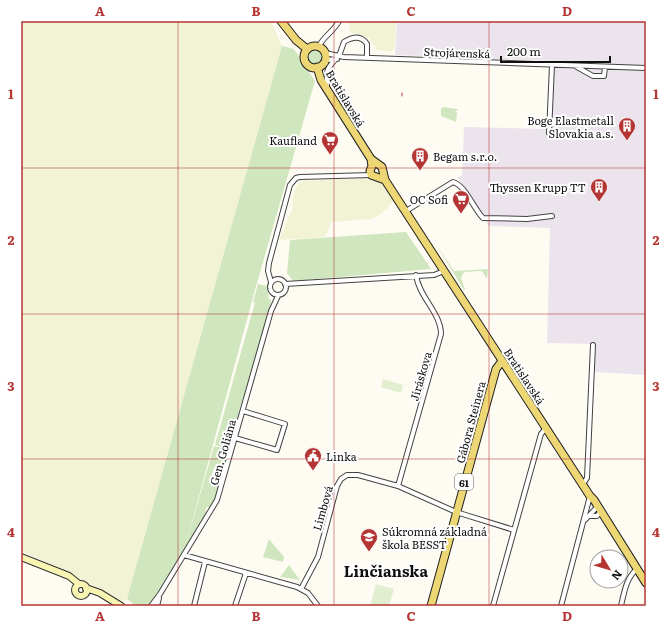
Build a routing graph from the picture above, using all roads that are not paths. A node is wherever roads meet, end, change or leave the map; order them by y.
1 (281, 21) edge
2 (339, 21) edge
3 (319, 46) junction
4 (307, 49) junction
5 (325, 56) junction
6 (340, 58) junction
7 (367, 58) junction
8 (552, 65) junction
9 (573, 65) junction
10 (604, 67) junction
11 (317, 68) junction
12 (646, 68) edge
13 (327, 90) junction
14 (549, 133) dead end
15 (373, 170) junction
16 (406, 211) junction
17 (552, 216) dead end
18 (444, 271) junction
19 (416, 275) junction
20 (273, 281) junction
21 (285, 284) junction
22 (298, 284) junction
23 (286, 290) junction
24 (273, 294) junction
25 (278, 296) junction
26 (271, 310) junction
27 (593, 345) dead end
28 (502, 361) junction
29 (243, 411) junction
30 (546, 428) junction
31 (235, 438) junction
32 (583, 484) junction
33 (398, 486) junction
34 (590, 496) junction
35 (588, 507) junction
36 (599, 507) junction
37 (456, 512) junction
38 (587, 518) junction
39 (514, 530) junction
40 (184, 555) junction
41 (21, 557) edge
42 (205, 562) junction
43 (637, 569) junction
44 (246, 573) junction
45 (646, 583) edge
46 (77, 586) junction
47 (301, 589) junction
48 (85, 591) junction
49 (160, 594) junction
50 (121, 606) edge
51 (151, 606) edge
52 (157, 606) edge
53 (194, 606) edge
54 (235, 606) edge
55 (318, 606) edge
56 (431, 606) edge
57 (493, 606) edge
58 (561, 606) edge
59 (620, 606) edge

1 - 4 main road
2 - 3 street
3 - 4 main road
3 - 5 main road
4 - 11 main road, Bratislavská
5 - 6 street
5 - 6 street
5 - 11 main road, Bratislavská
6 - 7 street, Strojárenská
6 - 7 street
6 - 13 street
7 - 8 street, Strojárenská
8 - 9 street, Strojárenská
8 - 14 street
9 - 10 street, Strojárenská
9 - 10 street
10 - 12 street, Strojárenská
11 - 13 main road, Bratislavská
13 - 15 main road, Bratislavská
15 - 16 main road, Bratislavská
15 - 20 street
16 - 17 street
16 - 18 main road, Bratislavská
18 - 19 street
18 - 28 main road, Bratislavská
19 - 22 street
19 - 33 street, Jiráskova
20 - 21 street
20 - 24 street
21 - 22 street
21 - 23 street
22 - 23 street
23 - 25 street
24 - 25 street
24 - 26 street
25 - 26 street
26 - 29 street, Gen. Goliána
27 - 32 street
28 - 30 main road, Bratislavská
28 - 37 main road, Gábora Steinera / 61
29 - 31 street, Gen. Goliána
29 - 31 street
30 - 32 main road, Bratislavská
30 - 39 street
31 - 40 street, Gen. Goliána
32 - 34 main road, Bratislavská
33 - 37 street, Limbová
33 - 47 street, Limbová
34 - 35 street
34 - 36 main road, Bratislavská
35 - 36 street
35 - 38 street
36 - 38 street
36 - 43 main road, Bratislavská
37 - 39 street, Limbová
37 - 56 main road, Gábora Steinera / 61
38 - 58 street
39 - 57 street
40 - 42 street
40 - 49 street, Gen. Goliána
41 - 46 street
42 - 44 street
42 - 53 street
43 - 45 main road, Bratislavská
43 - 59 street
44 - 47 street
44 - 54 street
46 - 48 street
46 - 48 street
47 - 55 street
48 - 50 street
49 - 51 street, Gen. Goliána
49 - 52 street, Gen. Goliána

